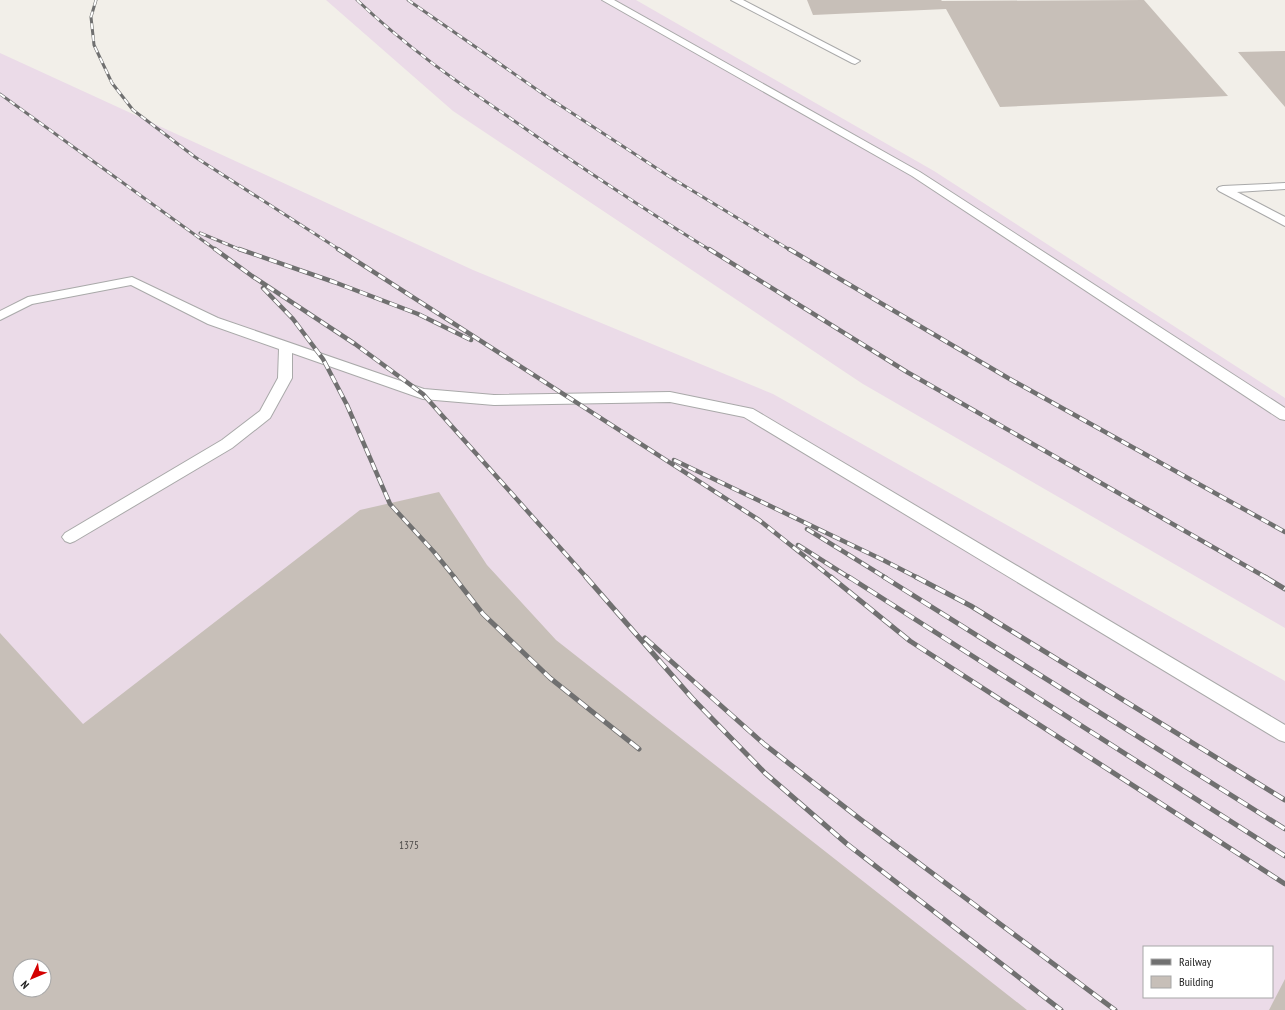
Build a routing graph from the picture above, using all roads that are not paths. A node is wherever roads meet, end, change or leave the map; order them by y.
1 (607, 0) edge
2 (736, 0) edge
3 (855, 61) dead end
4 (1285, 186) edge
5 (1285, 222) edge
6 (0, 316) edge
7 (286, 346) junction
8 (1285, 415) edge
9 (70, 537) dead end
10 (1285, 734) edge

1 - 8 lane
2 - 3 lane
4 - 5 lane
6 - 7 lane
7 - 9 lane
7 - 10 lane

